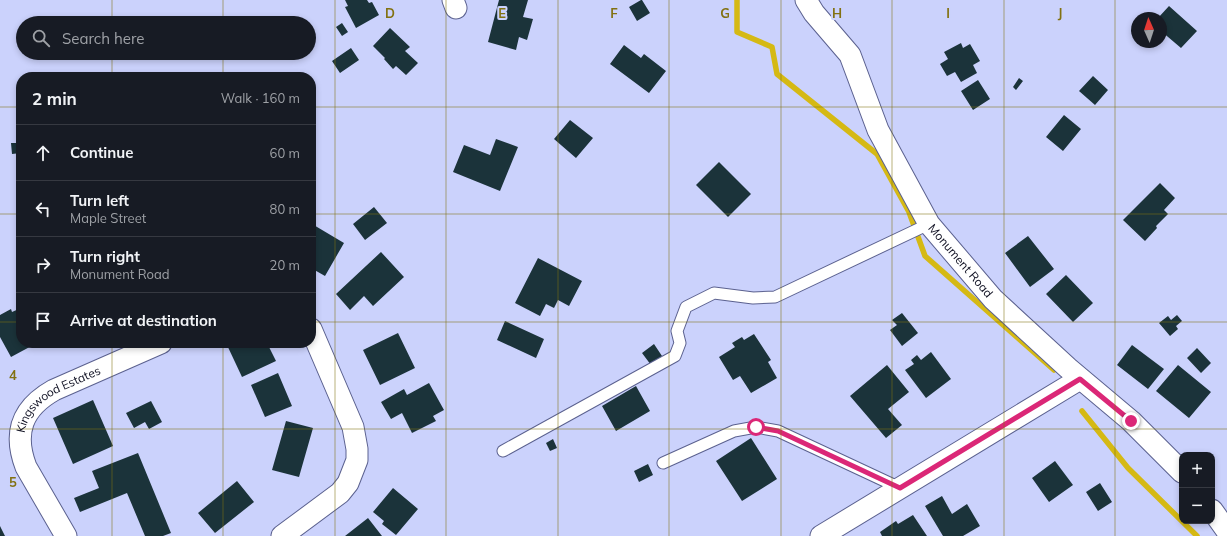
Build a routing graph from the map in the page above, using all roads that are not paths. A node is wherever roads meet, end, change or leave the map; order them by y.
1 (806, 0) edge
2 (928, 224) junction
3 (316, 341) edge
4 (150, 348) edge
5 (1080, 379) junction
6 (503, 451) dead end
7 (662, 463) dead end
8 (1179, 469) edge
9 (900, 488) junction
10 (1215, 514) edge
11 (1227, 531) edge
12 (66, 536) edge
13 (282, 536) edge
14 (821, 536) edge

1 - 2 street, Monument Road
2 - 5 street, Monument Road
2 - 6 lane
3 - 13 street
4 - 12 street, Kingswood Estates
5 - 8 street, Monument Road
5 - 9 street
7 - 9 lane
9 - 14 street
10 - 11 street

